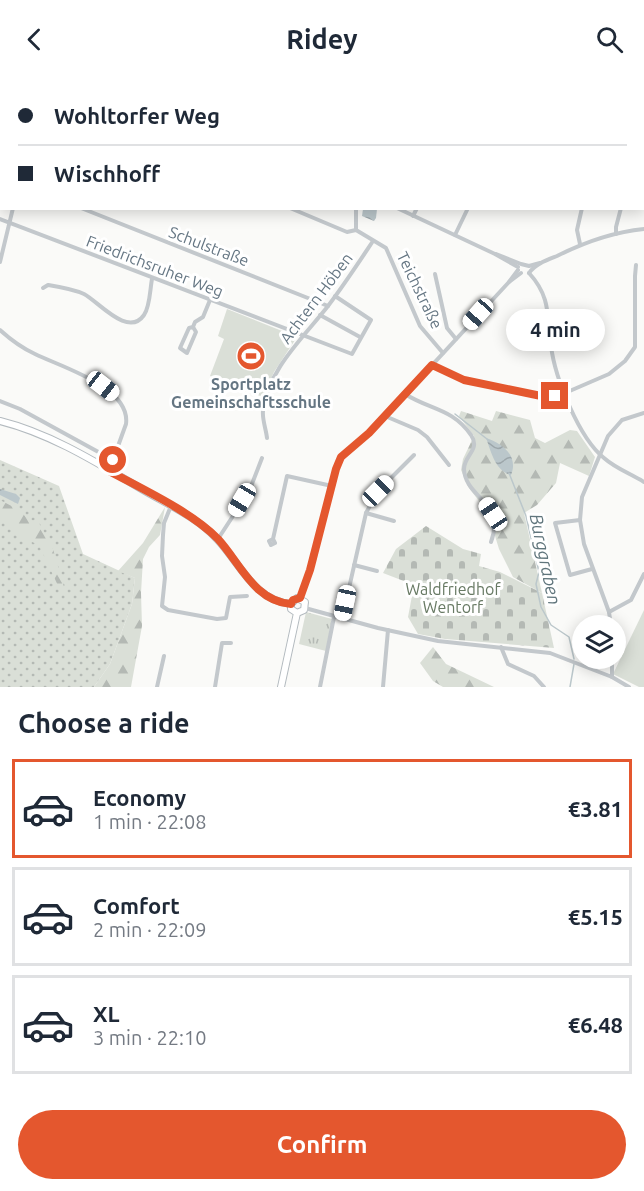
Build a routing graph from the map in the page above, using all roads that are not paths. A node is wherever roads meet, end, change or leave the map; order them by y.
1 (12, 210) edge
2 (86, 210) edge
3 (295, 210) edge
4 (356, 210) edge
5 (401, 210) edge
6 (416, 210) edge
7 (467, 210) edge
8 (582, 210) edge
9 (621, 210) edge
10 (413, 216) junction
11 (0, 219) edge
12 (8, 222) junction
13 (644, 229) edge
14 (356, 230) junction
15 (616, 234) junction
16 (455, 236) junction
17 (374, 241) junction
18 (580, 244) junction
19 (0, 262) edge
20 (636, 265) dead end
21 (519, 268) junction
22 (530, 269) junction
23 (435, 274) dead end
24 (152, 279) junction
25 (43, 288) dead end
26 (335, 296) junction
27 (210, 300) junction
28 (328, 306) junction
29 (320, 315) junction
30 (193, 327) junction
31 (0, 330) edge
32 (302, 336) junction
33 (360, 337) junction
34 (456, 339) junction
35 (443, 353) junction
36 (432, 365) junction
37 (565, 393) junction
38 (405, 394) junction
39 (0, 401) edge
40 (644, 413) edge
41 (386, 416) junction
42 (0, 421) edge
43 (267, 438) dead end
44 (600, 454) junction
45 (414, 455) dead end
46 (262, 458) dead end
47 (113, 460) junction
48 (449, 465) dead end
49 (109, 471) junction
50 (644, 482) edge
51 (332, 486) junction
52 (171, 506) junction
53 (366, 513) junction
54 (394, 520) dead end
55 (580, 520) junction
56 (218, 539) junction
57 (273, 539) dead end
58 (490, 542) dead end
59 (354, 565) junction
60 (592, 569) junction
61 (376, 571) dead end
62 (644, 574) edge
63 (247, 596) dead end
64 (300, 598) junction
65 (291, 604) junction
66 (305, 608) junction
67 (609, 612) junction
68 (297, 613) junction
69 (609, 615) edge
70 (334, 617) junction
71 (342, 619) junction
72 (388, 630) junction
73 (231, 643) dead end
74 (501, 647) junction
75 (164, 656) dead end
76 (612, 669) edge
77 (612, 677) junction
78 (157, 687) edge
79 (214, 687) edge
80 (281, 687) edge
81 (320, 687) edge
82 (383, 687) edge
83 (543, 687) edge
84 (629, 687) edge

1 - 12 street
2 - 28 street, Schulstraße
3 - 14 street, Teichstraße
4 - 14 street
5 - 10 street
6 - 10 street
7 - 16 street
8 - 18 street
9 - 15 street
10 - 16 street
11 - 12 street, Friedrichsruher Weg
12 - 19 street
12 - 24 street, Friedrichsruher Weg
13 - 15 street
14 - 17 street, Teichstraße
15 - 18 street
16 - 21 street
17 - 26 street, Achtern Höben
17 - 35 street, Teichstraße
18 - 22 street
20 - 37 street
21 - 22 street
21 - 22 street
21 - 34 street
22 - 37 street
23 - 34 street
24 - 25 street
24 - 27 street, Friedrichsruher Weg
26 - 28 street, Achtern Höben
26 - 33 street
27 - 30 street
27 - 32 street, Friedrichsruher Weg
28 - 29 street, Achtern Höben
29 - 32 street, Achtern Höben
29 - 33 street
30 - 30 street
31 - 47 street
32 - 33 street, Friedrichsruher Weg
32 - 43 street, Achtern Höben
34 - 35 street
35 - 36 street
36 - 37 street
36 - 38 street
37 - 44 street
38 - 41 street
38 - 58 street
39 - 47 street
40 - 44 street
41 - 48 street
41 - 51 street
42 - 49 main road
44 - 50 street
44 - 55 street
45 - 53 street
46 - 56 street
47 - 49 street
49 - 52 main road
51 - 57 street
51 - 64 street
52 - 56 main road
52 - 63 street
53 - 54 street
53 - 59 street
55 - 60 street
55 - 60 street
56 - 65 main road
59 - 61 street
59 - 71 street
60 - 67 street
62 - 67 street
64 - 65 main road
64 - 66 main road
65 - 68 main road
66 - 68 main road
66 - 70 street
67 - 69 street
68 - 80 main road
70 - 71 street
70 - 81 street
71 - 72 street
72 - 74 street
72 - 82 street
73 - 79 street
74 - 77 street
74 - 83 street
75 - 78 street
76 - 77 street
77 - 84 street

